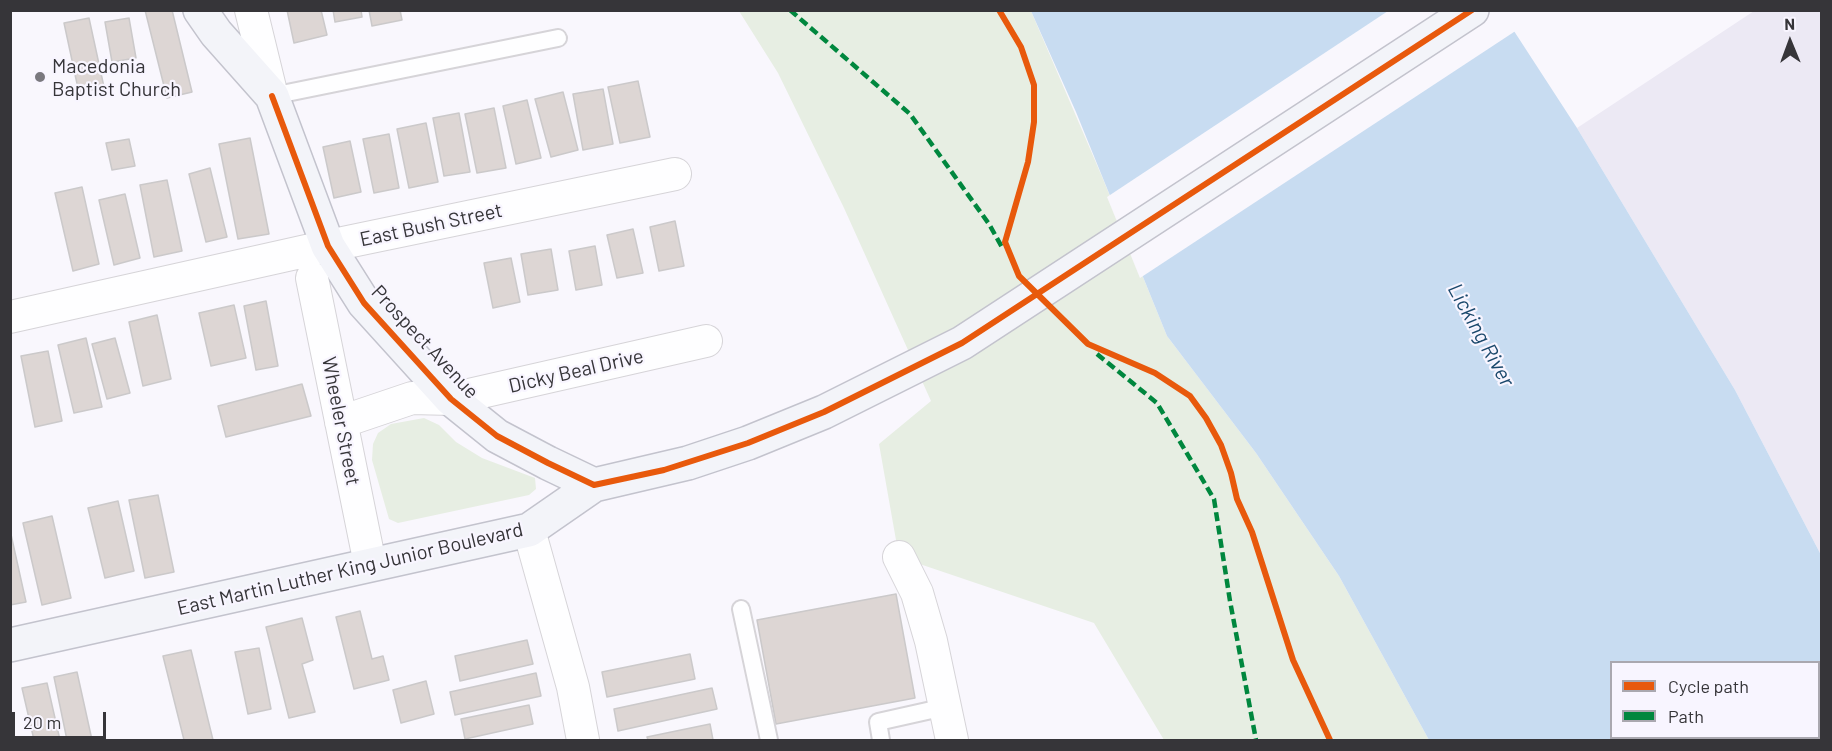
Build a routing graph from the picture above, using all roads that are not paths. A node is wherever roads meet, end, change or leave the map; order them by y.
1 (200, 10) edge
2 (251, 10) edge
3 (1472, 10) edge
4 (558, 38) dead end
5 (272, 96) junction
6 (675, 174) dead end
7 (328, 246) junction
8 (312, 278) dead end
9 (10, 317) edge
10 (706, 341) dead end
11 (451, 399) junction
12 (341, 422) junction
13 (594, 484) junction
14 (529, 530) junction
15 (898, 557) dead end
16 (370, 564) junction
17 (741, 609) dead end
18 (10, 645) edge
19 (945, 707) junction
20 (584, 741) edge
21 (769, 741) edge
22 (881, 741) edge
23 (952, 741) edge

1 - 5 main road, Prospect Avenue
2 - 5 street
3 - 13 main road, East Martin Luther King Junior Boulevard
4 - 5 lane
5 - 7 main road, Prospect Avenue
6 - 7 street, East Bush Street
7 - 9 street, East Bush Street
7 - 11 main road, Prospect Avenue
8 - 12 street, Wheeler Street
10 - 11 street, Dicky Beal Drive
11 - 12 street, Dicky Beal Drive
11 - 13 main road, Prospect Avenue
12 - 16 street, Wheeler Street
13 - 14 main road, East Martin Luther King Junior Boulevard
14 - 16 main road, East Martin Luther King Junior Boulevard
14 - 20 street
15 - 19 street
16 - 18 main road, East Martin Luther King Junior Boulevard
17 - 21 lane
19 - 22 lane
19 - 23 street

